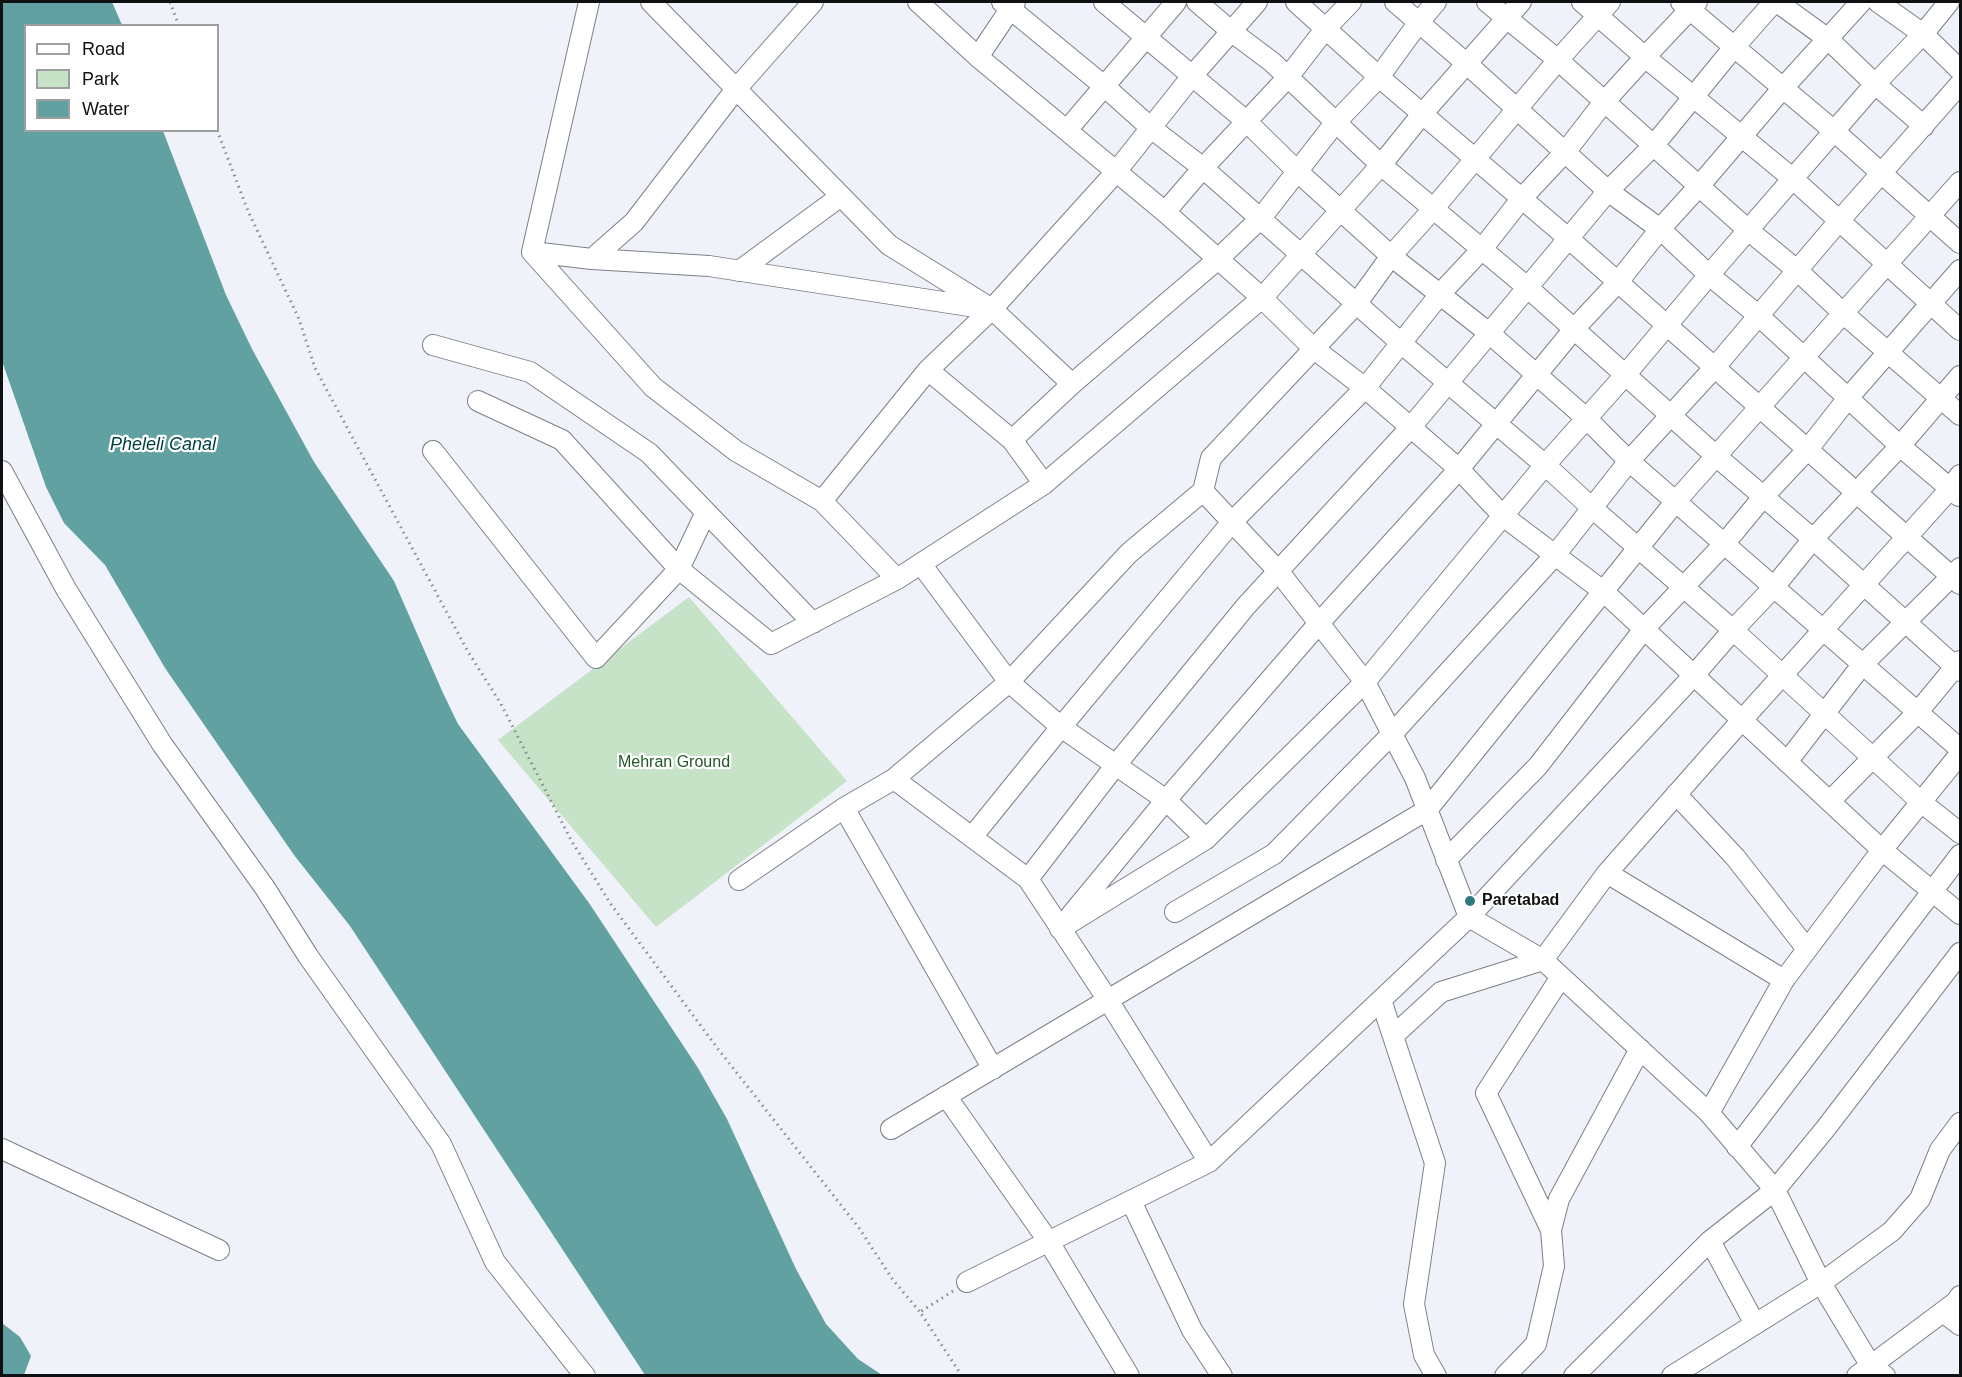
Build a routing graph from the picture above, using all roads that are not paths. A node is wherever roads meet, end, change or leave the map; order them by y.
1 (589, 2) edge
2 (651, 2) edge
3 (813, 2) edge
4 (1104, 2) edge
5 (1176, 2) edge
6 (1197, 2) edge
7 (1257, 2) edge
8 (1296, 2) edge
9 (1351, 2) edge
10 (1395, 2) edge
11 (1436, 2) edge
12 (1487, 2) edge
13 (1521, 2) edge
14 (1582, 2) edge
15 (1776, 2) edge
16 (1861, 2) edge
17 (1878, 2) edge
18 (1949, 2) edge
19 (924, 4) edge
20 (1009, 4) edge
21 (1690, 4) edge
22 (1604, 8) edge
23 (1508, 19) junction
24 (1419, 22) junction
25 (1326, 28) junction
26 (1232, 32) junction
27 (1923, 34) junction
28 (1145, 36) junction
29 (1828, 39) junction
30 (1735, 46) junction
31 (978, 57) junction
32 (1645, 57) junction
33 (1558, 60) junction
34 (1467, 64) junction
35 (1960, 70) edge
36 (1192, 76) junction
37 (1379, 76) junction
38 (1288, 78) junction
39 (1875, 84) junction
40 (1960, 84) edge
41 (1104, 86) junction
42 (736, 88) junction
43 (1782, 89) junction
44 (1694, 98) junction
45 (1604, 102) junction
46 (1516, 110) junction
47 (1423, 113) junction
48 (1246, 121) junction
49 (1335, 123) junction
50 (1924, 126) junction
51 (1150, 128) junction
52 (1067, 130) junction
53 (1834, 131) junction
54 (1741, 137) junction
55 (1654, 145) junction
56 (1566, 151) junction
57 (1474, 160) junction
58 (1381, 165) junction
59 (1203, 168) junction
60 (1298, 172) junction
61 (1115, 173) junction
62 (1882, 175) junction
63 (1792, 178) junction
64 (1960, 182) edge
65 (1700, 185) junction
66 (1608, 191) junction
67 (841, 196) junction
68 (1522, 198) junction
69 (1434, 208) junction
70 (1341, 210) junction
71 (1165, 212) junction
72 (1261, 218) junction
73 (1931, 218) junction
74 (1839, 221) junction
75 (1660, 229) junction
76 (1748, 230) junction
77 (1568, 238) junction
78 (1960, 243) edge
79 (1482, 249) junction
80 (532, 252) junction
81 (1302, 254) junction
82 (1391, 256) junction
83 (592, 259) junction
84 (1217, 260) junction
85 (1888, 264) junction
86 (1798, 270) junction
87 (1960, 270) edge
88 (739, 271) junction
89 (1709, 274) junction
90 (1618, 282) junction
91 (1527, 286) junction
92 (1441, 293) junction
93 (1262, 298) junction
94 (1357, 303) junction
95 (1931, 303) junction
96 (992, 309) junction
97 (1844, 314) junction
98 (1759, 316) junction
99 (1667, 326) junction
100 (1574, 329) junction
101 (1960, 330) edge
102 (1489, 333) junction
103 (1401, 343) junction
104 (432, 345) dead end
105 (1313, 348) junction
106 (1890, 353) junction
107 (1805, 358) junction
108 (1715, 367) junction
109 (928, 370) junction
110 (1626, 374) junction
111 (1536, 375) junction
112 (1960, 376) edge
113 (1449, 382) junction
114 (1072, 384) junction
115 (1365, 388) junction
116 (1848, 398) junction
117 (1942, 398) junction
118 (478, 400) dead end
119 (1761, 408) junction
120 (1960, 415) edge
121 (1671, 416) junction
122 (1586, 418) junction
123 (1497, 423) junction
124 (1411, 428) junction
125 (1012, 440) junction
126 (1900, 446) junction
127 (1808, 449) junction
128 (433, 451) dead end
129 (1716, 456) junction
130 (1629, 461) junction
131 (1545, 465) junction
132 (1459, 469) junction
133 (2, 471) edge
134 (1044, 484) junction
135 (1957, 487) edge
136 (1203, 491) junction
137 (1856, 492) junction
138 (1763, 497) junction
139 (822, 501) junction
140 (1676, 501) junction
141 (1591, 507) junction
142 (706, 512) junction
143 (1503, 516) junction
144 (1232, 522) junction
145 (1907, 537) junction
146 (1813, 539) junction
147 (1725, 543) junction
148 (1639, 548) junction
149 (1555, 555) junction
150 (921, 564) junction
151 (680, 569) junction
152 (1279, 572) junction
153 (1958, 576) edge
154 (897, 579) junction
155 (1863, 585) junction
156 (1774, 587) junction
157 (1684, 588) junction
158 (1603, 591) junction
159 (1320, 622) junction
160 (813, 623) junction
161 (1906, 623) junction
162 (1644, 629) junction
163 (1733, 630) junction
164 (1822, 631) junction
165 (1862, 664) junction
166 (1959, 666) edge
167 (1695, 674) junction
168 (1782, 676) junction
169 (1009, 682) junction
170 (1365, 682) junction
171 (1917, 713) junction
172 (1825, 714) junction
173 (1742, 720) junction
174 (1060, 728) junction
175 (1392, 734) junction
176 (1960, 749) edge
177 (1960, 754) edge
178 (1872, 758) junction
179 (1787, 762) junction
180 (1115, 766) junction
181 (894, 779) junction
182 (1676, 794) junction
183 (1166, 800) junction
184 (1830, 801) junction
185 (1921, 802) junction
186 (844, 808) junction
187 (1427, 810) junction
188 (1960, 833) edge
189 (972, 837) junction
190 (1206, 839) junction
191 (1882, 850) junction
192 (1960, 855) edge
193 (1446, 860) junction
194 (1607, 873) junction
195 (1028, 879) junction
196 (739, 880) dead end
197 (1934, 891) junction
198 (1175, 912) dead end
199 (1960, 914) edge
200 (1469, 917) junction
201 (1060, 929) junction
202 (1807, 949) junction
203 (1960, 953) edge
204 (1543, 960) junction
205 (1561, 977) junction
206 (1784, 981) junction
207 (1108, 1000) junction
208 (1381, 1000) junction
209 (1393, 1036) junction
210 (1641, 1049) junction
211 (993, 1069) junction
212 (946, 1096) junction
213 (1709, 1113) junction
214 (1960, 1123) edge
215 (891, 1129) dead end
216 (1737, 1147) junction
217 (2, 1149) edge
218 (1209, 1162) junction
219 (1775, 1190) junction
220 (1131, 1201) junction
221 (1551, 1230) junction
222 (1710, 1241) junction
223 (1049, 1242) junction
224 (219, 1250) dead end
225 (967, 1282) road end
226 (1821, 1283) junction
227 (1960, 1296) edge
228 (1943, 1312) junction
229 (1755, 1324) junction
230 (1960, 1324) edge
231 (1871, 1372) edge
232 (585, 1376) edge
233 (1129, 1376) edge
234 (1222, 1376) edge
235 (1436, 1376) edge
236 (1505, 1376) edge
237 (1574, 1376) edge
238 (1672, 1376) edge

1 - 80 street
2 - 42 street
3 - 42 street
4 - 28 street
5 - 28 street
6 - 26 street
7 - 26 street
8 - 25 street
9 - 25 street
10 - 24 street
11 - 24 street
12 - 23 street
13 - 23 street
14 - 22 street
15 - 29 street
15 - 30 street
16 - 29 street
17 - 27 street
18 - 27 street
19 - 31 street
20 - 31 street
20 - 41 street
21 - 30 street
21 - 32 street
22 - 32 street
22 - 33 street
23 - 33 street
23 - 34 street
24 - 34 street
24 - 37 street
25 - 37 street
25 - 38 street
26 - 36 street
26 - 38 street
27 - 35 street
27 - 39 street
28 - 36 street
28 - 41 street
29 - 39 street
29 - 43 street
30 - 43 street
30 - 44 street
31 - 52 street
32 - 44 street
32 - 45 street
33 - 45 street
33 - 46 street
34 - 46 street
34 - 47 street
36 - 48 street
36 - 51 street
37 - 47 street
37 - 49 street
38 - 48 street
38 - 49 street
39 - 50 street
39 - 53 street
40 - 50 street
41 - 51 street
41 - 52 street
42 - 67 street
42 - 83 street
43 - 53 street
43 - 54 street
44 - 54 street
44 - 55 street
45 - 55 street
45 - 56 street
46 - 56 street
46 - 57 street
47 - 57 street
47 - 58 street
48 - 59 street
48 - 60 street
49 - 58 street
49 - 60 street
50 - 62 street
51 - 59 street
51 - 61 street
52 - 61 street
53 - 62 street
53 - 63 street
54 - 63 street
54 - 65 street
55 - 65 street
55 - 66 street
56 - 66 street
56 - 68 street
57 - 68 street
57 - 69 street
58 - 69 street
58 - 70 street
59 - 71 street
59 - 72 street
60 - 70 street
60 - 72 street
61 - 71 street
61 - 96 street
62 - 73 street
62 - 74 street
63 - 74 street
63 - 76 street
64 - 73 street
65 - 75 street
65 - 76 street
66 - 75 street
66 - 77 street
67 - 88 street
67 - 96 street
68 - 77 street
68 - 79 street
69 - 79 street
69 - 82 street
70 - 81 street
70 - 82 street
71 - 84 street
72 - 81 street
72 - 84 street
73 - 78 street
73 - 85 street
74 - 85 street
74 - 86 street
75 - 89 street
75 - 90 street
76 - 86 street
76 - 89 street
77 - 90 street
77 - 91 street
79 - 91 street
79 - 92 street
80 - 83 street
80 - 139 street
81 - 93 street
81 - 94 street
82 - 92 street
82 - 94 street
83 - 88 street
84 - 93 street
84 - 114 street
85 - 95 street
85 - 97 street
86 - 97 street
86 - 98 street
87 - 95 street
88 - 96 street
89 - 98 street
89 - 99 street
90 - 99 street
90 - 100 street
91 - 100 street
91 - 102 street
92 - 102 street
92 - 103 street
93 - 105 street
93 - 134 street
94 - 103 street
94 - 105 street
95 - 101 street
95 - 106 street
96 - 109 street
96 - 114 street
97 - 106 street
97 - 107 street
98 - 107 street
98 - 108 street
99 - 108 street
99 - 110 street
100 - 110 street
100 - 111 street
102 - 111 street
102 - 113 street
103 - 113 street
103 - 115 street
104 - 142 street
105 - 115 street
105 - 136 street
106 - 116 street
106 - 117 street
107 - 116 street
107 - 119 street
108 - 119 street
108 - 121 street
109 - 125 street
109 - 139 street
110 - 121 street
110 - 122 street
111 - 122 street
111 - 123 street
112 - 117 street
113 - 123 street
113 - 124 street
114 - 125 street
115 - 124 street
115 - 144 street
116 - 126 street
116 - 127 street
117 - 120 street
117 - 126 street
118 - 151 street
119 - 127 street
119 - 129 street
121 - 129 street
121 - 130 street
122 - 130 street
122 - 131 street
123 - 131 street
123 - 132 street
124 - 132 street
124 - 152 street
125 - 134 street
126 - 135 street
126 - 137 street
127 - 137 street
127 - 138 street
128 - 151 street
129 - 138 street
129 - 140 street
130 - 140 street
130 - 141 street
131 - 141 street
131 - 143 street
132 - 143 street
132 - 159 street
133 - 232 street
134 - 150 street
135 - 145 street
136 - 144 street
136 - 169 street
137 - 145 street
137 - 146 street
138 - 146 street
138 - 147 street
139 - 154 street
140 - 147 street
140 - 148 street
141 - 148 street
141 - 149 street
142 - 151 street
142 - 160 street
143 - 149 street
143 - 170 street
144 - 152 street
144 - 174 street
145 - 153 street
145 - 155 street
146 - 155 street
146 - 156 street
147 - 156 street
147 - 157 street
148 - 157 street
148 - 158 street
149 - 158 street
149 - 175 street
150 - 154 street
150 - 169 street
151 - 160 street
152 - 159 street
152 - 180 street
153 - 161 street
154 - 160 street
155 - 161 street
155 - 164 street
156 - 163 street
156 - 164 street
157 - 162 street
157 - 163 street
158 - 162 street
158 - 187 street
159 - 170 street
159 - 183 street
161 - 165 street
161 - 166 street
162 - 167 street
162 - 193 street
163 - 167 street
163 - 168 street
164 - 165 street
164 - 168 street
165 - 171 street
165 - 172 street
166 - 171 street
167 - 173 street
167 - 200 street
168 - 172 street
168 - 173 street
169 - 174 street
169 - 181 street
170 - 175 street
170 - 190 street
171 - 176 street
171 - 178 street
172 - 178 street
172 - 179 street
173 - 179 street
173 - 182 street
174 - 180 street
174 - 189 street
175 - 187 street
175 - 198 street
177 - 185 street
178 - 184 street
178 - 185 street
179 - 184 street
180 - 183 street
180 - 195 street
181 - 186 street
181 - 189 street
182 - 194 street
182 - 202 street
183 - 190 street
183 - 201 street
184 - 191 street
185 - 188 street
185 - 191 street
186 - 196 street
186 - 211 street
187 - 193 street
187 - 207 street
189 - 195 street
190 - 201 street
191 - 197 street
191 - 202 street
192 - 197 street
193 - 200 street
194 - 204 street
194 - 206 street
195 - 201 street
197 - 199 street
197 - 216 street
200 - 204 street
200 - 208 street
201 - 207 street
202 - 206 street
203 - 219 street
204 - 205 street
204 - 209 street
205 - 210 street
205 - 221 street
206 - 213 street
207 - 211 street
207 - 218 street
208 - 209 street
208 - 218 street
209 - 235 street
210 - 213 street
210 - 221 street
211 - 212 street
212 - 215 street
212 - 223 street
213 - 216 street
214 - 226 street
216 - 219 street
217 - 224 street
218 - 220 street
219 - 222 street
219 - 226 street
220 - 223 street
220 - 234 street
221 - 236 street
222 - 229 street
222 - 237 street
223 - 225 street
223 - 233 street
226 - 229 street
226 - 231 street
227 - 228 street
228 - 230 street
228 - 231 street
229 - 238 street

